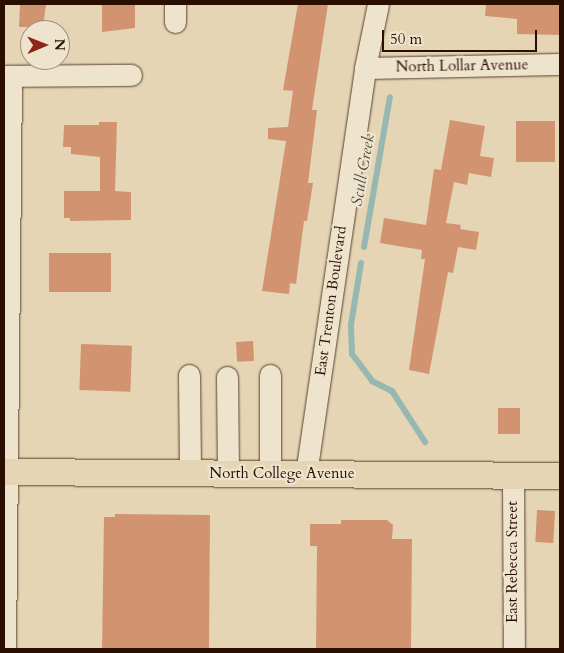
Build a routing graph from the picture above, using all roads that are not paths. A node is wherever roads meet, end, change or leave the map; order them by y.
1 (378, 4) edge
2 (560, 64) edge
3 (365, 68) junction
4 (131, 75) dead end
5 (8, 76) edge
6 (7, 254) edge
7 (189, 375) dead end
8 (270, 375) dead end
9 (227, 377) dead end
10 (6, 472) edge
11 (190, 474) junction
12 (228, 474) junction
13 (270, 474) junction
14 (306, 474) junction
15 (513, 476) junction
16 (560, 476) edge
17 (5, 649) edge
18 (514, 649) edge

1 - 3 street, East Trenton Boulevard
2 - 3 street, North Lollar Avenue
3 - 14 street, East Trenton Boulevard
4 - 5 street
5 - 6 street
6 - 10 street
7 - 11 street
8 - 13 street
9 - 12 street
10 - 11 main road, North College Avenue
10 - 17 street
11 - 12 main road, North College Avenue
12 - 13 main road, North College Avenue
13 - 14 main road, North College Avenue
14 - 15 main road, North College Avenue
15 - 16 main road, North College Avenue
15 - 18 street, East Rebecca Street

